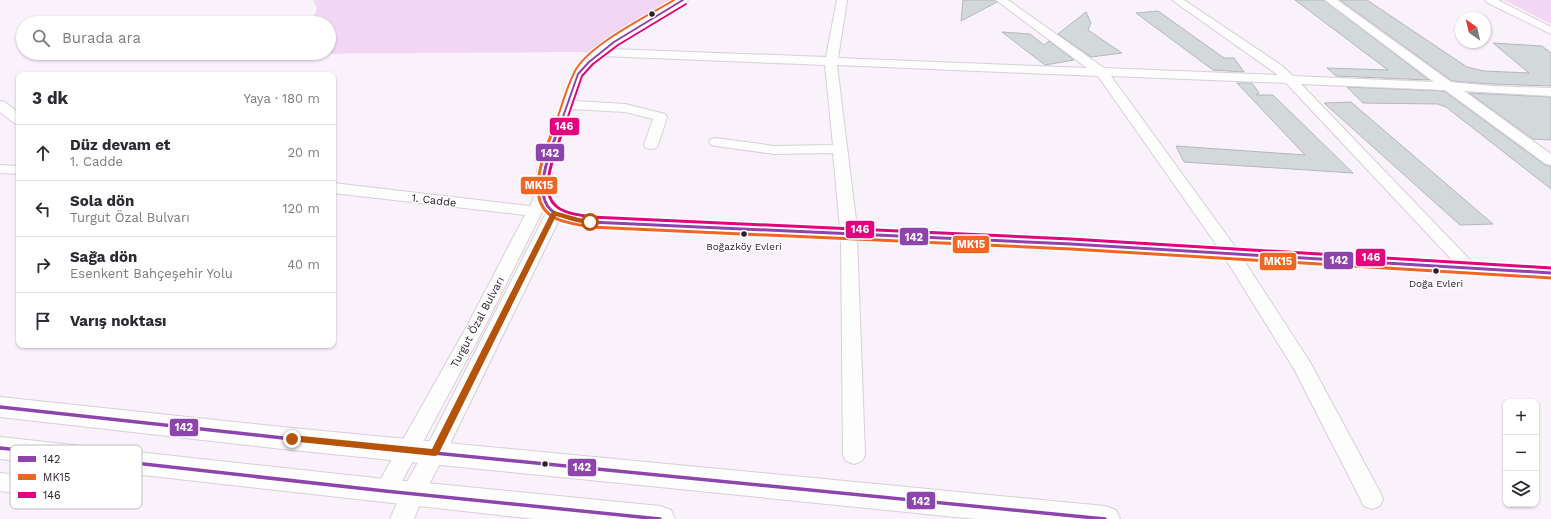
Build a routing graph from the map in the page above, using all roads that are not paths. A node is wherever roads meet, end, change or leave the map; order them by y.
1 (683, 0) edge
2 (842, 0) edge
3 (1001, 0) edge
4 (1177, 0) edge
5 (1330, 0) edge
6 (1490, 0) edge
7 (1551, 32) edge
8 (598, 52) junction
9 (831, 62) junction
10 (1102, 73) junction
11 (1290, 80) junction
12 (1449, 86) junction
13 (1551, 92) edge
14 (567, 105) junction
15 (0, 106) edge
16 (16, 118) edge
17 (716, 142) dead end
18 (651, 145) dead end
19 (840, 149) junction
20 (1551, 161) edge
21 (0, 169) edge
22 (16, 170) edge
23 (336, 188) edge
24 (544, 193) junction
25 (535, 212) junction
26 (554, 213) junction
27 (849, 232) junction
28 (1230, 252) junction
29 (1468, 267) junction
30 (1551, 273) edge
31 (0, 407) edge
32 (0, 448) edge
33 (10, 449) edge
34 (421, 451) junction
35 (854, 455) dead end
36 (142, 464) edge
37 (0, 482) edge
38 (10, 483) edge
39 (1372, 499) dead end
40 (400, 501) edge
41 (660, 519) edge
42 (1105, 519) edge

1 - 8 street, Turgut Özal Bulvarı
2 - 9 street
3 - 10 street
4 - 11 street
5 - 12 street
6 - 7 street
8 - 9 street
8 - 14 street, Turgut Özal Bulvarı
9 - 10 street
9 - 19 street
10 - 11 street
10 - 28 street
11 - 12 street
11 - 29 street
12 - 13 street
12 - 20 street
14 - 18 street
14 - 24 street, Turgut Özal Bulvarı
15 - 16 street
17 - 19 street
19 - 27 street
21 - 22 street
23 - 25 street, 1. Cadde
24 - 25 street, Turgut Özal Bulvarı
24 - 26 street, Turgut Özal Bulvarı
25 - 34 street, Turgut Özal Bulvarı
26 - 27 street
26 - 34 street, Turgut Özal Bulvarı
27 - 28 street
27 - 35 street
28 - 29 street
28 - 39 street
29 - 30 street
31 - 34 main road
32 - 33 main road
34 - 40 street
34 - 42 main road
36 - 40 main road
37 - 38 street
40 - 41 main road

